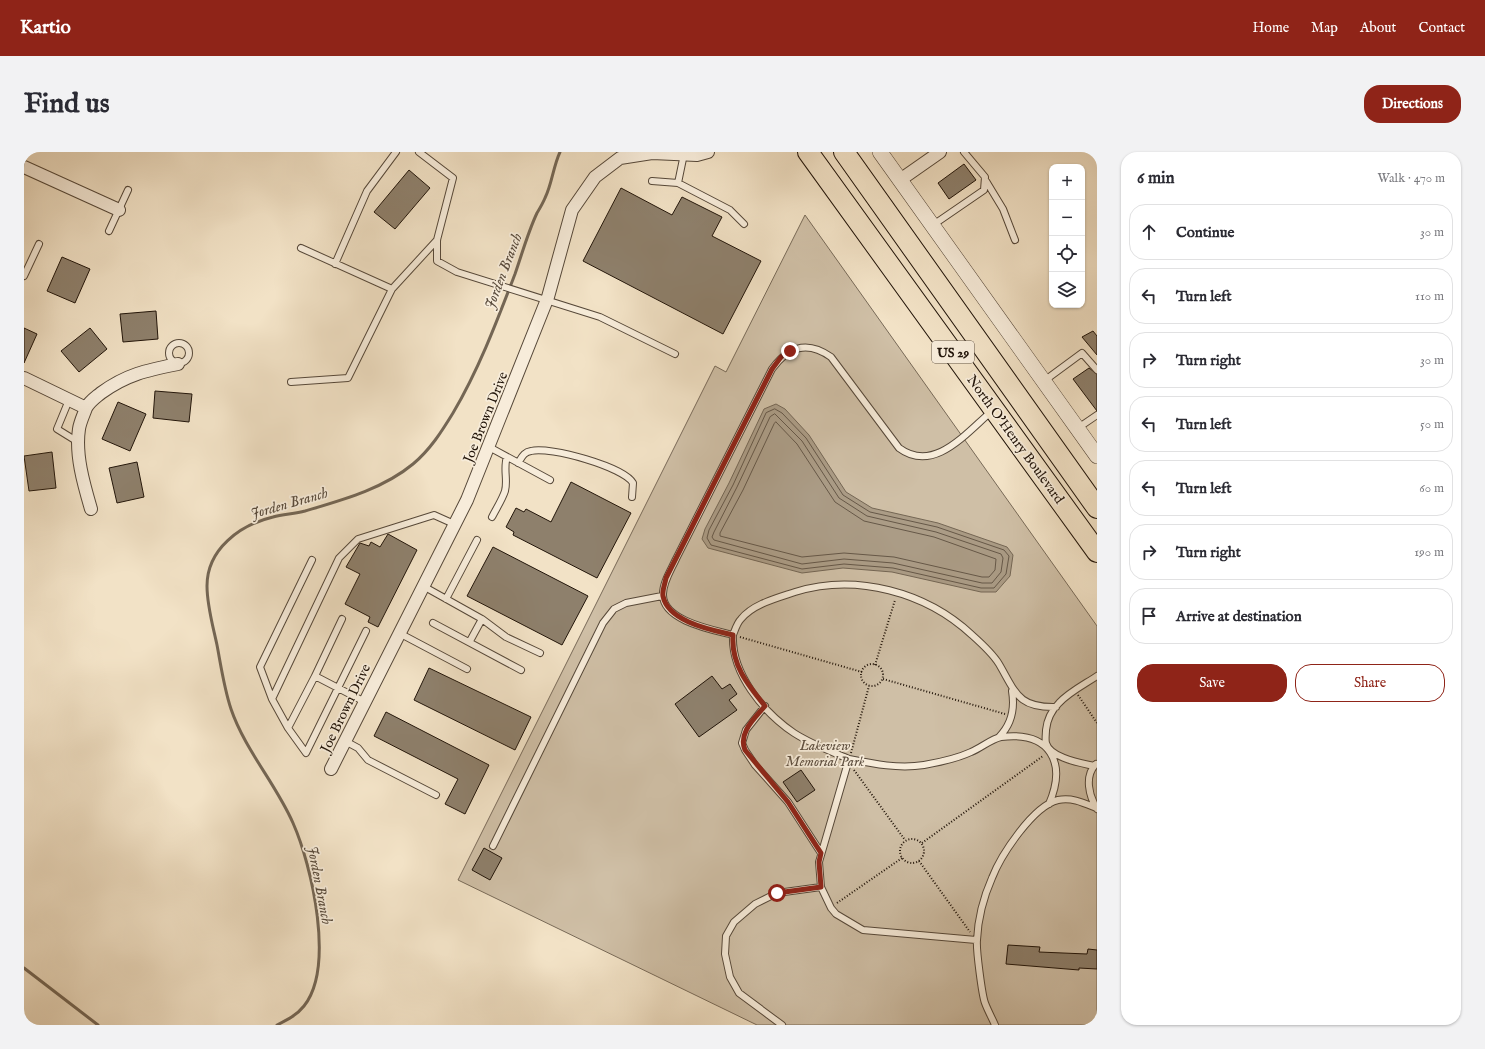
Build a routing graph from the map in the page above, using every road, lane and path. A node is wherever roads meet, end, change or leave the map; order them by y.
1 (396, 152) edge
2 (419, 152) edge
3 (708, 152) edge
4 (808, 152) edge
5 (844, 152) edge
6 (880, 152) edge
7 (940, 152) edge
8 (964, 152) edge
9 (684, 154) junction
10 (24, 167) edge
11 (900, 180) junction
12 (652, 181) dead end
13 (986, 181) junction
14 (678, 182) junction
15 (128, 190) dead end
16 (119, 210) junction
17 (744, 224) dead end
18 (933, 226) junction
19 (109, 231) dead end
20 (437, 240) junction
21 (1015, 240) dead end
22 (39, 244) dead end
23 (302, 248) dead end
24 (336, 264) junction
25 (24, 276) edge
26 (392, 289) junction
27 (546, 301) junction
28 (674, 354) dead end
29 (178, 364) dead end
30 (1097, 370) edge
31 (24, 378) edge
32 (1044, 381) junction
33 (291, 382) dead end
34 (69, 400) junction
35 (86, 408) junction
36 (994, 409) junction
37 (1097, 415) edge
38 (1078, 428) junction
39 (79, 442) junction
40 (488, 447) junction
41 (1097, 456) edge
42 (508, 457) junction
43 (518, 463) junction
44 (550, 480) dead end
45 (632, 497) dead end
46 (1097, 508) edge
47 (91, 510) dead end
48 (492, 517) dead end
49 (454, 524) junction
50 (477, 540) dead end
51 (1097, 552) edge
52 (312, 560) dead end
53 (423, 586) junction
54 (897, 593) junction
55 (662, 596) junction
56 (446, 599) junction
57 (482, 618) junction
58 (342, 619) dead end
59 (433, 622) dead end
60 (366, 632) dead end
61 (399, 633) junction
62 (733, 635) junction
63 (470, 641) junction
64 (540, 652) dead end
65 (875, 665) junction
66 (467, 669) dead end
67 (521, 670) dead end
68 (862, 672) junction
69 (314, 676) junction
70 (1097, 676) edge
71 (883, 678) junction
72 (869, 686) junction
73 (338, 688) junction
74 (1012, 691) junction
75 (1075, 691) junction
76 (272, 699) junction
77 (365, 702) junction
78 (765, 706) junction
79 (1056, 707) junction
80 (1012, 715) junction
81 (1097, 723) edge
82 (288, 728) junction
83 (999, 737) junction
84 (345, 741) junction
85 (1049, 749) junction
86 (849, 759) junction
87 (1096, 764) edge
88 (331, 769) dead end
89 (436, 795) dead end
90 (1049, 804) junction
91 (1097, 808) edge
92 (905, 840) junction
93 (922, 844) junction
94 (492, 846) dead end
95 (821, 853) junction
96 (902, 858) junction
97 (920, 861) junction
98 (821, 887) junction
99 (831, 908) junction
100 (976, 940) junction
101 (782, 1025) edge
102 (995, 1025) edge

1 - 24 lane
2 - 20 lane
3 - 9 street, Joe Brown Drive
4 - 36 highway, North O'Henry Boulevard / US 29
5 - 46 highway, North O'Henry Boulevard / US 29
6 - 11 street
7 - 11 street
8 - 13 lane
9 - 14 lane
9 - 27 street, Joe Brown Drive
10 - 16 street
11 - 18 street
12 - 14 lane
13 - 18 lane
13 - 21 lane
14 - 17 lane
15 - 16 lane
16 - 19 lane
18 - 32 street
20 - 26 lane
20 - 27 lane
22 - 25 lane
23 - 24 lane
24 - 26 lane
26 - 33 lane
27 - 28 lane
27 - 40 street, Joe Brown Drive
29 - 35 street
30 - 32 lane
31 - 34 street
32 - 38 street
34 - 35 street
34 - 39 lane
35 - 39 street
36 - 51 highway, North O'Henry Boulevard / US 29
36 - 55 lane
37 - 38 lane
38 - 41 street
39 - 47 street
40 - 42 lane
40 - 49 street, Joe Brown Drive
42 - 43 lane
42 - 48 lane
43 - 44 lane
43 - 45 lane
49 - 53 street, Joe Brown Drive
49 - 76 lane
50 - 56 lane
52 - 76 lane
53 - 56 lane
53 - 61 street, Joe Brown Drive
54 - 62 lane
54 - 65 path
54 - 74 lane
55 - 62 lane
55 - 94 lane
56 - 57 lane
57 - 63 lane
57 - 64 lane
58 - 69 lane
59 - 63 lane
60 - 73 lane
61 - 66 lane
61 - 77 street, Joe Brown Drive
62 - 68 path
62 - 78 lane
63 - 67 lane
65 - 68 path
65 - 71 path
68 - 72 path
69 - 73 lane
69 - 82 lane
70 - 75 lane
71 - 72 path
71 - 80 path
72 - 86 path
73 - 77 lane
73 - 82 lane
74 - 79 lane
74 - 80 lane
75 - 79 lane
75 - 81 path
76 - 82 lane
77 - 84 street, Joe Brown Drive
78 - 86 lane
78 - 95 lane
79 - 85 lane
80 - 83 lane
83 - 85 lane
83 - 86 lane
84 - 88 street, Joe Brown Drive
84 - 89 lane
85 - 87 lane
85 - 90 lane
85 - 93 path
86 - 92 path
86 - 95 lane
87 - 91 lane
90 - 91 lane
90 - 100 lane
92 - 93 path
92 - 96 path
93 - 97 path
95 - 98 lane
96 - 97 path
96 - 99 path
97 - 100 path
98 - 99 lane
98 - 101 lane
99 - 100 lane
100 - 102 lane

